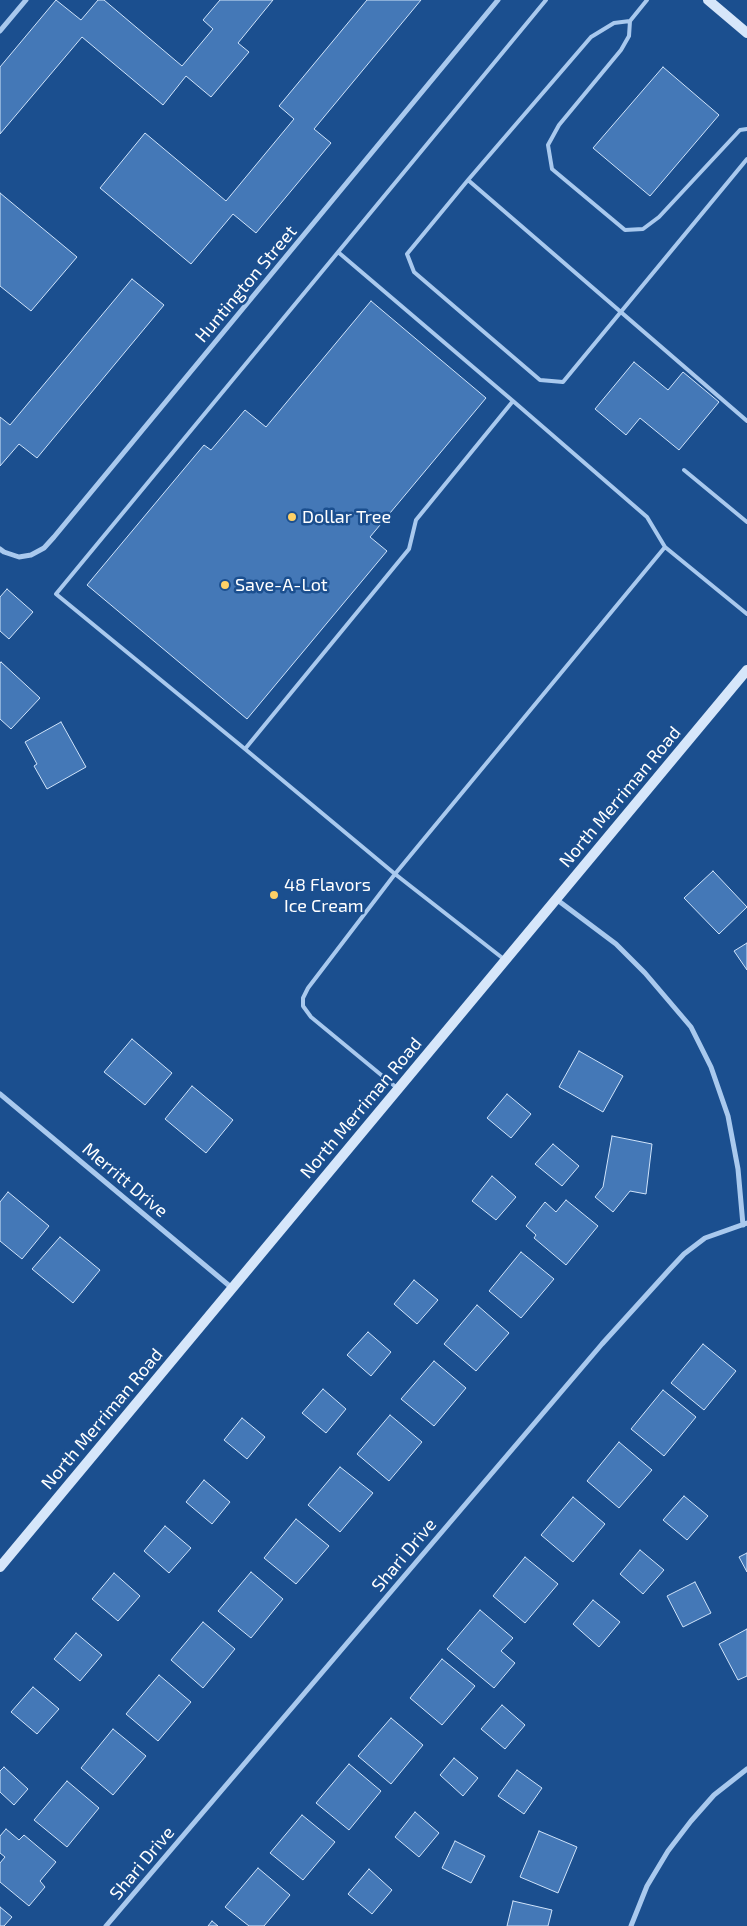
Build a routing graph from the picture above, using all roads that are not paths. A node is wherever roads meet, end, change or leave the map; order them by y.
1 (26, 0) edge
2 (498, 0) edge
3 (546, 0) edge
4 (647, 0) edge
5 (708, 0) edge
6 (630, 21) junction
7 (0, 31) edge
8 (747, 33) edge
9 (747, 129) edge
10 (747, 159) edge
11 (468, 180) junction
12 (338, 252) junction
13 (622, 313) junction
14 (514, 401) junction
15 (747, 421) edge
16 (684, 470) dead end
17 (747, 522) edge
18 (665, 547) junction
19 (0, 549) edge
20 (747, 614) edge
21 (747, 670) edge
22 (245, 749) junction
23 (395, 874) junction
24 (556, 899) junction
25 (505, 960) junction
26 (398, 1089) junction
27 (0, 1094) edge
28 (745, 1224) edge
29 (232, 1288) junction
30 (0, 1566) edge
31 (747, 1769) edge
32 (106, 1926) edge
33 (631, 1926) edge

1 - 7 street
2 - 19 street, Huntington Street
3 - 12 lane
4 - 6 lane
5 - 8 main road
6 - 9 lane
6 - 11 lane
10 - 13 lane
11 - 13 lane
11 - 13 lane
12 - 14 lane
12 - 22 lane
13 - 15 lane
14 - 18 lane
14 - 22 lane
16 - 17 lane
18 - 20 lane
18 - 23 lane
21 - 24 main road, North Merriman Road
22 - 23 lane
23 - 25 lane
23 - 26 lane
24 - 25 main road, North Merriman Road
24 - 28 street
25 - 26 main road, North Merriman Road
26 - 29 main road, North Merriman Road
27 - 29 street, Merritt Drive
28 - 32 street, Shari Drive
29 - 30 main road, North Merriman Road
31 - 33 street

